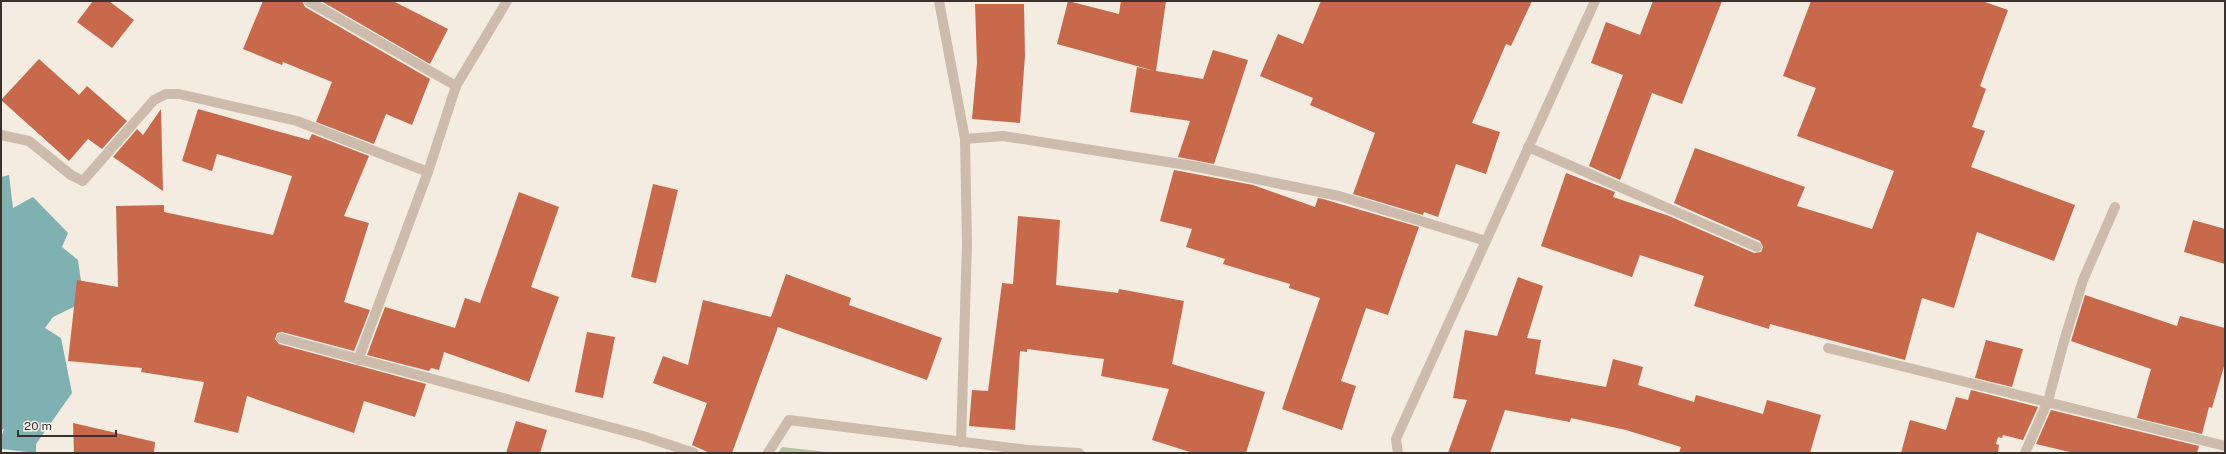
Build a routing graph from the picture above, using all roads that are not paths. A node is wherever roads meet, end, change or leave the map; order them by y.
1 (308, 1) edge
2 (507, 1) edge
3 (939, 1) edge
4 (1595, 1) edge
5 (456, 86) junction
6 (1, 135) edge
7 (965, 139) junction
8 (1528, 147) junction
9 (428, 172) junction
10 (2115, 206) dead end
11 (1486, 241) junction
12 (1758, 247) dead end
13 (281, 338) dead end
14 (1828, 348) dead end
15 (358, 360) junction
16 (2048, 401) junction
17 (961, 442) junction
18 (2225, 446) edge
19 (694, 453) edge
20 (768, 453) edge
21 (1079, 453) edge
22 (1398, 453) edge
23 (2025, 453) edge

1 - 5 street
2 - 5 street
3 - 7 street
4 - 8 street
5 - 9 street
6 - 9 street
7 - 11 street
7 - 17 street
8 - 11 street
8 - 12 street
9 - 15 street
10 - 16 street
11 - 22 street
13 - 15 street
14 - 16 street
15 - 19 street
16 - 18 street
16 - 23 street
17 - 20 street
17 - 21 street

